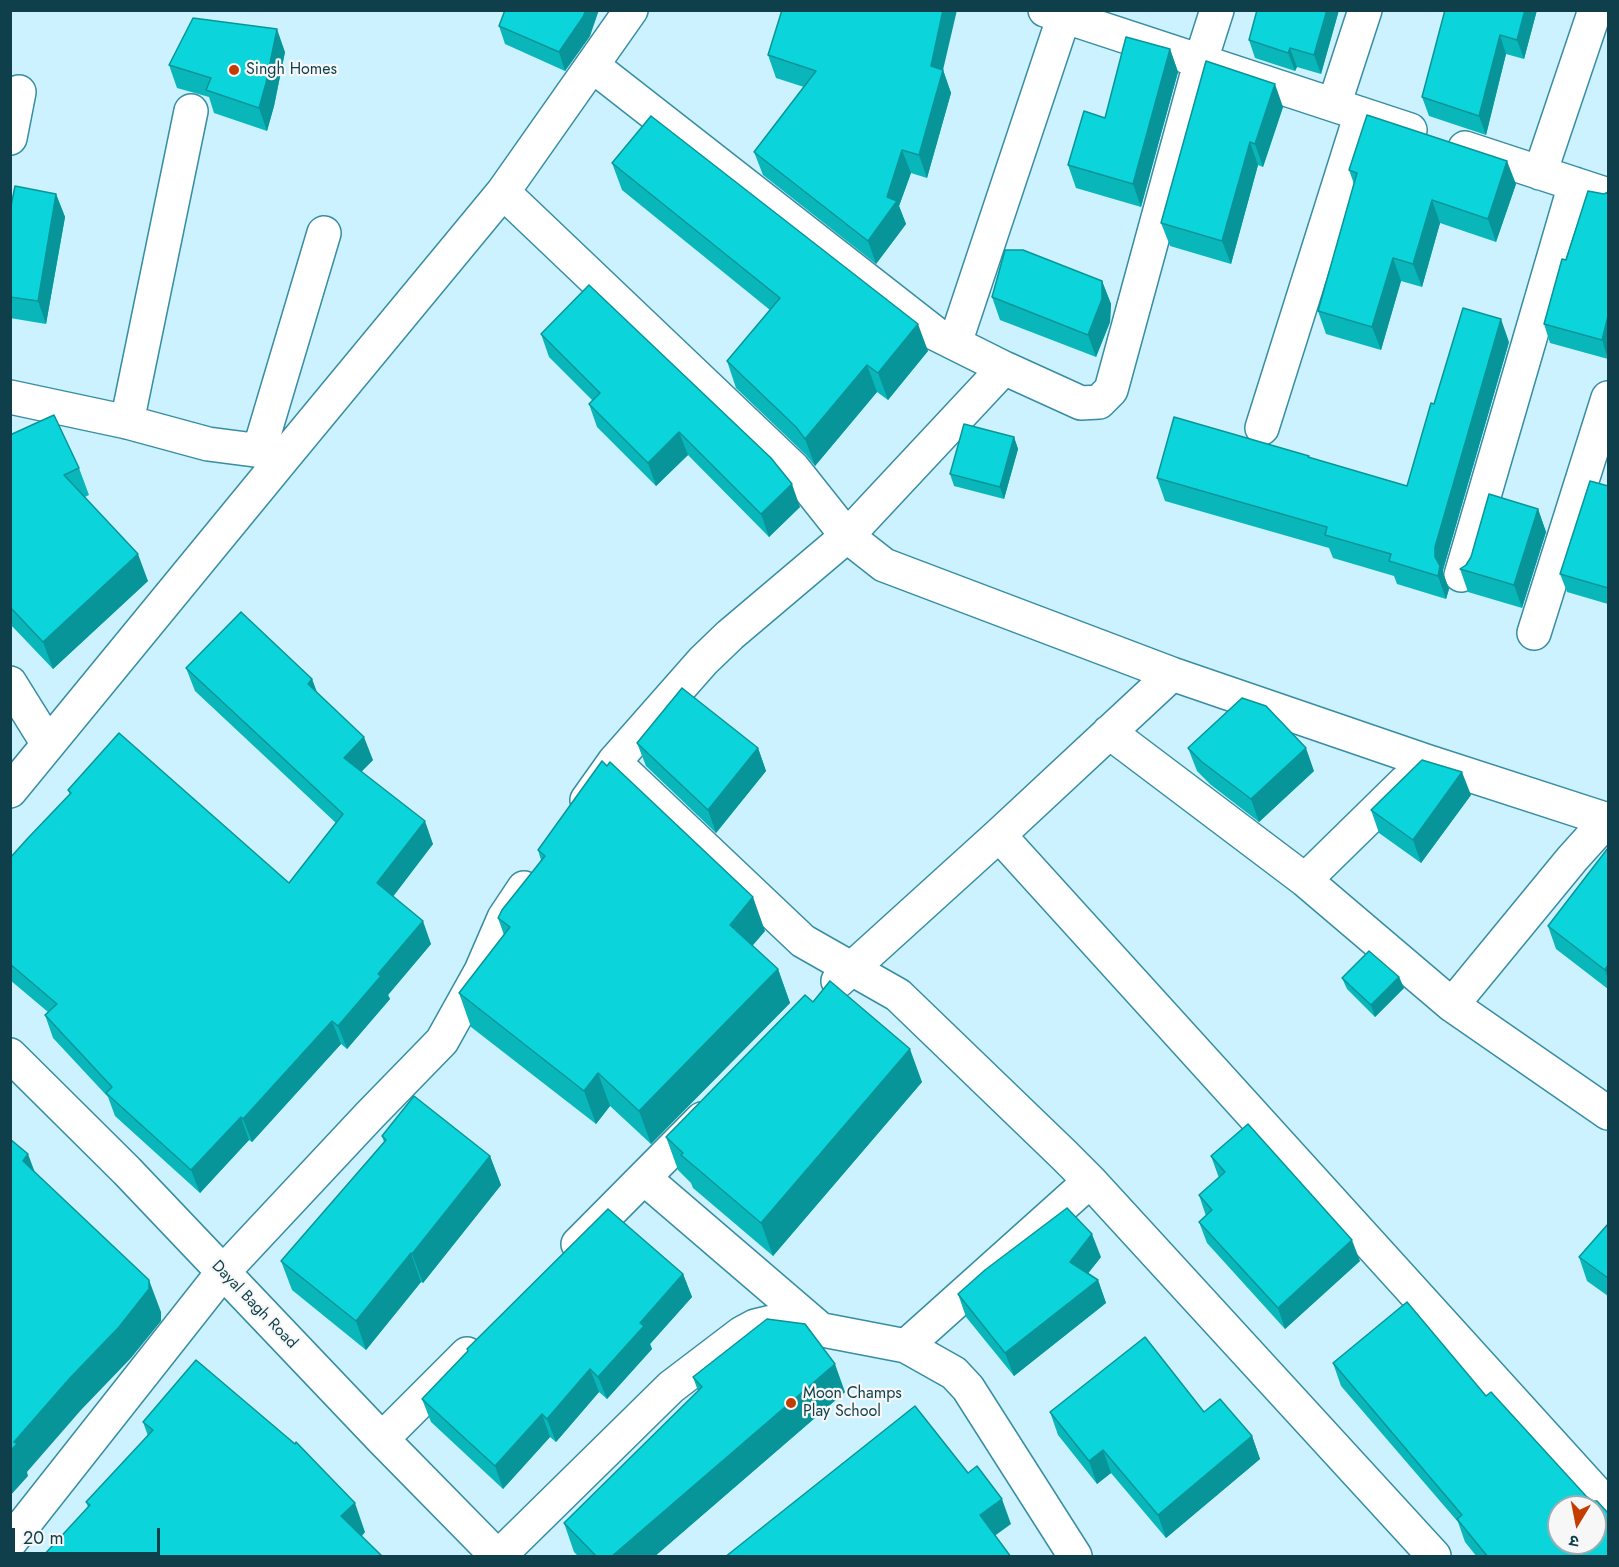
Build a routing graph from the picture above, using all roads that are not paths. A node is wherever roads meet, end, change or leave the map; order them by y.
1 (631, 10) edge
2 (1217, 10) edge
3 (1365, 10) edge
4 (1595, 10) edge
5 (1058, 13) edge
6 (1201, 60) junction
7 (593, 66) junction
8 (19, 92) dead end
9 (1348, 109) junction
10 (191, 111) dead end
11 (10, 138) edge
12 (1540, 173) junction
13 (1575, 184) junction
14 (503, 192) junction
15 (1608, 195) edge
16 (324, 233) dead end
17 (955, 343) junction
18 (1004, 368) junction
19 (10, 397) edge
20 (1608, 398) edge
21 (127, 422) junction
22 (1262, 428) dead end
23 (271, 454) junction
24 (847, 536) junction
25 (1461, 575) dead end
26 (1534, 633) dead end
27 (1172, 674) junction
28 (10, 683) edge
29 (1109, 732) junction
30 (48, 744) junction
31 (1426, 761) junction
32 (614, 762) junction
33 (10, 790) edge
34 (1608, 819) edge
35 (572, 821) edge
36 (999, 835) junction
37 (542, 862) edge
38 (1305, 880) junction
39 (851, 968) junction
40 (818, 1001) edge
41 (1452, 1005) junction
42 (10, 1055) edge
43 (718, 1102) edge
44 (1608, 1113) edge
45 (644, 1178) junction
46 (1090, 1181) junction
47 (559, 1262) edge
48 (223, 1272) junction
49 (492, 1330) edge
50 (821, 1330) junction
51 (906, 1346) junction
52 (382, 1439) junction
53 (1608, 1506) edge
54 (10, 1542) edge
55 (498, 1557) edge
56 (1075, 1557) edge
57 (1434, 1557) edge

1 - 7 street
2 - 6 street
3 - 9 street
4 - 12 street
5 - 6 street
5 - 17 street
6 - 9 street
6 - 18 street
7 - 14 street
7 - 17 street
8 - 11 street
9 - 12 street
9 - 22 street
10 - 21 street
12 - 13 street
13 - 15 street
13 - 25 street
14 - 23 street
14 - 24 street
16 - 23 street
17 - 18 street
18 - 24 street
19 - 21 street
20 - 26 street
21 - 23 street
23 - 30 street
24 - 27 street
24 - 32 street
27 - 29 street
27 - 31 street
28 - 30 street
29 - 36 street
29 - 38 street
30 - 33 street
31 - 34 street
31 - 38 street
32 - 35 street
32 - 39 street
34 - 41 street
36 - 39 street
36 - 53 street
37 - 48 street
38 - 41 street
39 - 40 street
39 - 46 street
41 - 44 street
42 - 48 street, Dayal Bagh Road
43 - 45 street
45 - 47 street
45 - 50 street
46 - 51 street
46 - 57 street
48 - 52 street, Dayal Bagh Road
48 - 54 street
49 - 52 street
50 - 51 street
50 - 55 street
51 - 56 street
52 - 55 street, Dayal Bagh Road

